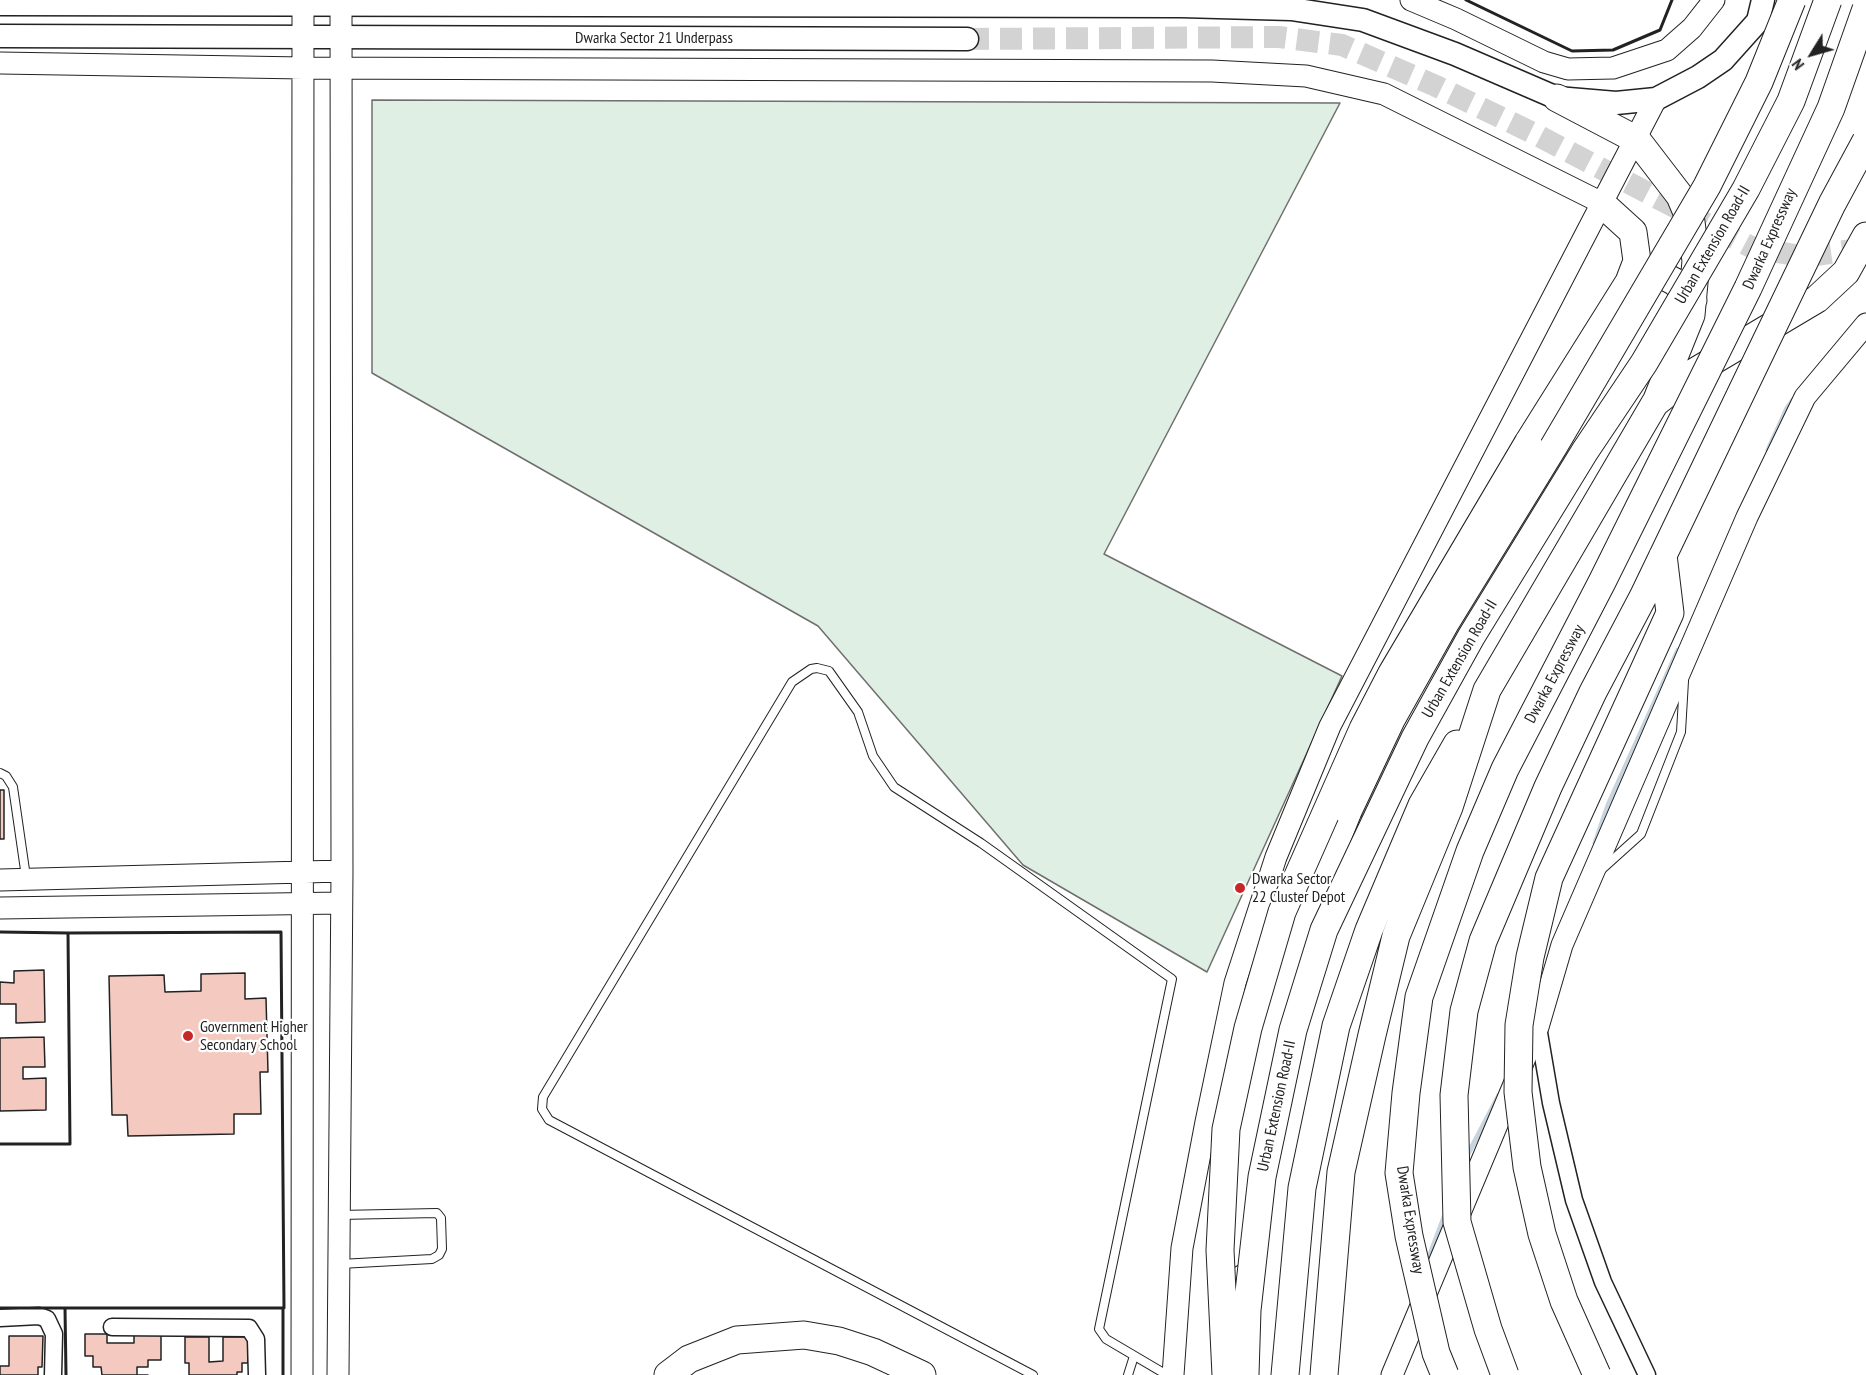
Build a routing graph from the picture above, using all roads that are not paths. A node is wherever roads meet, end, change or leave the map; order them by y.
1 (1411, 0) edge
2 (1714, 0) edge
3 (1763, 0) edge
4 (1792, 0) edge
5 (1828, 0) edge
6 (999, 3) edge
7 (0, 4) edge
8 (303, 6) junction
9 (341, 6) junction
10 (1866, 9) edge
11 (0, 36) edge
12 (303, 37) junction
13 (340, 38) junction
14 (968, 39) tunnel mouth
15 (0, 63) edge
16 (341, 67) junction
17 (303, 68) junction
18 (1557, 98) junction
19 (1656, 99) junction
20 (1636, 140) junction
21 (1866, 141) edge
22 (1600, 202) junction
23 (1866, 236) edge
24 (1656, 275) junction
25 (1629, 282) junction
26 (1689, 296) junction
27 (1866, 324) edge
28 (1655, 403) junction
29 (1663, 555) junction
30 (1487, 690) junction
31 (0, 773) edge
32 (342, 871) junction
33 (302, 872) junction
34 (26, 879) junction
35 (0, 880) edge
36 (302, 903) junction
37 (341, 903) junction
38 (0, 908) edge
39 (1538, 1028) junction
40 (339, 1215) junction
41 (339, 1264) junction
42 (0, 1318) edge
43 (112, 1327) dead end
44 (1134, 1356) junction
45 (53, 1375) edge
46 (257, 1375) edge
47 (302, 1375) edge
48 (338, 1375) edge
49 (668, 1375) edge
50 (922, 1375) edge
51 (1033, 1375) edge
52 (1128, 1375) edge
53 (1167, 1375) edge
54 (1173, 1375) edge
55 (1225, 1375) edge
56 (1245, 1375) edge
57 (1285, 1375) edge
58 (1324, 1375) edge
59 (1392, 1375) edge
60 (1445, 1375) edge
61 (1505, 1375) edge
62 (1597, 1375) edge
63 (1647, 1375) edge

1 - 2 street
3 - 19 main road
4 - 24 highway, bridge
5 - 26 highway, Urban Extension Road-II, bridge
6 - 9 main road
6 - 18 main road
7 - 8 main road
8 - 9 main road
8 - 12 street
9 - 13 street
10 - 60 highway, Dwarka Expressway, bridge
11 - 12 main road, Dwarka Sector 21 Underpass
12 - 13 main road, Dwarka Sector 21 Underpass
12 - 17 street
13 - 14 main road, Dwarka Sector 21 Underpass
13 - 16 street
15 - 17 street
16 - 17 street
16 - 22 street
16 - 32 street
17 - 33 street
18 - 19 main road
18 - 20 highway
19 - 20 street
20 - 22 street
20 - 26 highway
21 - 29 highway, bridge
22 - 25 highway
22 - 54 street
23 - 28 highway
24 - 25 highway
24 - 26 highway
24 - 55 highway, bridge
25 - 55 highway, bridge
26 - 28 highway
26 - 56 highway, Urban Extension Road-II, bridge
27 - 39 street
28 - 30 highway
29 - 61 highway, bridge
29 - 62 highway, bridge
30 - 57 highway
30 - 58 highway
31 - 34 lane
32 - 33 street
32 - 37 street
33 - 34 street
33 - 36 street
34 - 35 street
36 - 37 street
36 - 38 street
36 - 47 street
37 - 40 street
39 - 59 street
39 - 63 street
40 - 41 street
40 - 41 lane
41 - 48 street
42 - 45 street
43 - 46 street
44 - 51 lane
44 - 52 lane
44 - 53 lane
49 - 50 highway

